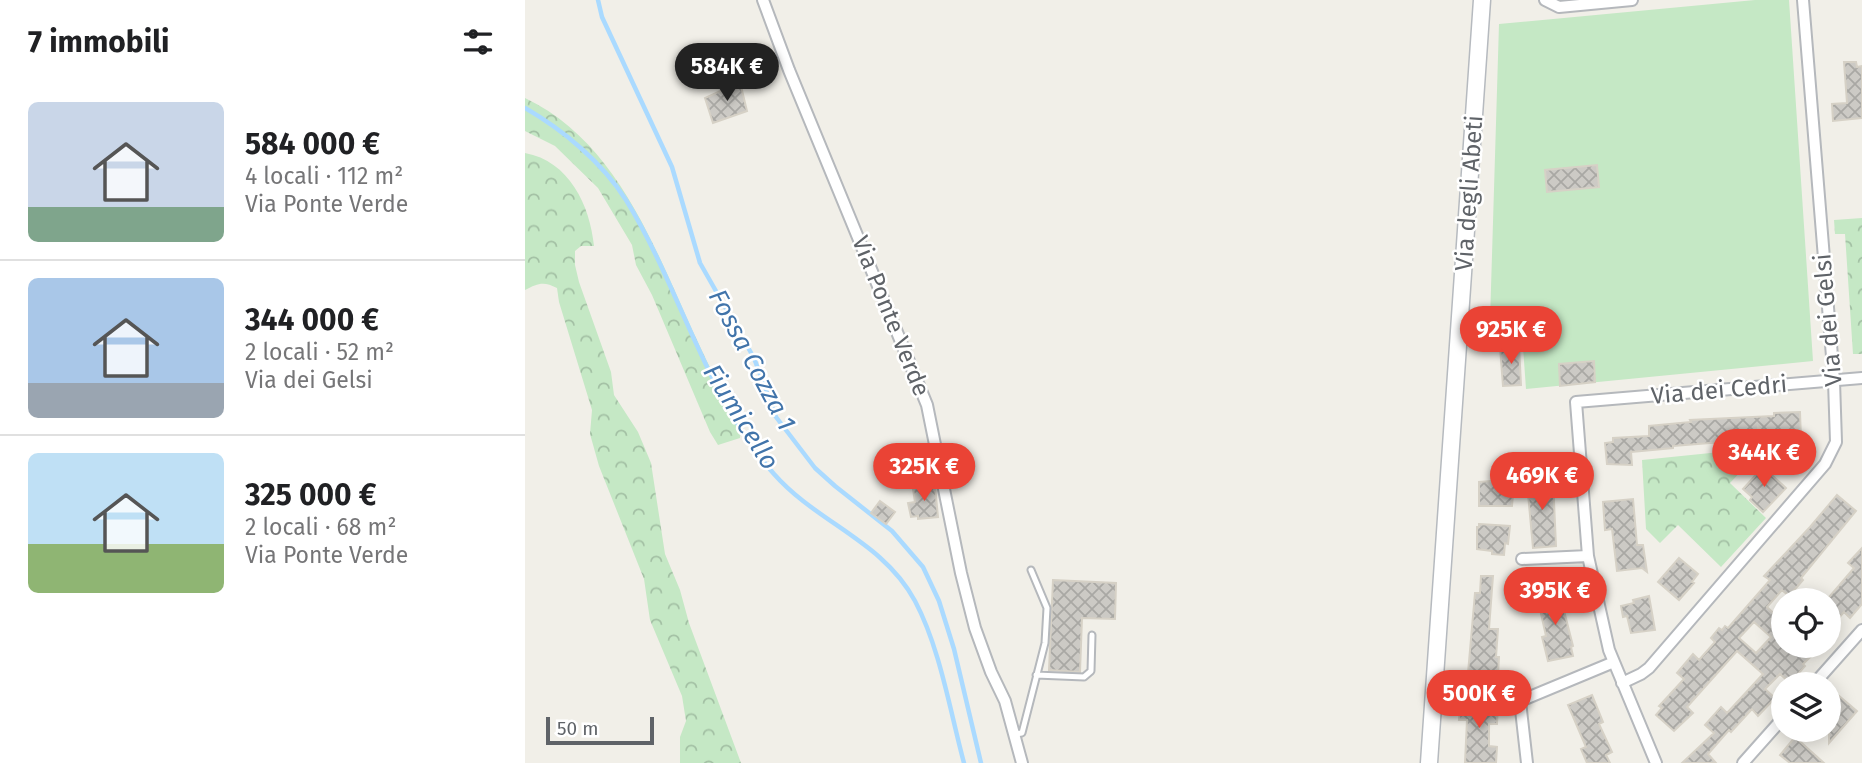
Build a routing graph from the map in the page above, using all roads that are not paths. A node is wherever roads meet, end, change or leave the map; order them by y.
1 (763, 0) edge
2 (1482, 0) edge
3 (1545, 0) edge
4 (1632, 0) edge
5 (1803, 0) edge
6 (1862, 378) edge
7 (1834, 381) junction
8 (1588, 556) junction
9 (1522, 559) dead end
10 (1031, 570) dead end
11 (1862, 630) edge
12 (1093, 635) dead end
13 (1614, 662) junction
14 (1825, 672) edge
15 (1037, 676) junction
16 (1622, 683) junction
17 (1771, 732) edge
18 (1015, 734) junction
19 (1022, 763) edge
20 (1429, 763) edge
21 (1527, 763) edge
22 (1656, 763) edge
23 (1743, 763) edge

1 - 18 street, Via Ponte Verde
2 - 20 street, Via degli Abeti
3 - 4 street
5 - 7 street, Via dei Gelsi
6 - 7 street, Via dei Cedri
7 - 8 street, Via dei Cedri
7 - 16 street, Via dei Gelsi
8 - 9 street
8 - 13 street
10 - 15 lane
11 - 14 street
12 - 15 lane
13 - 16 street
13 - 21 street
15 - 18 lane
16 - 22 street
17 - 23 street
18 - 19 street, Via Ponte Verde

